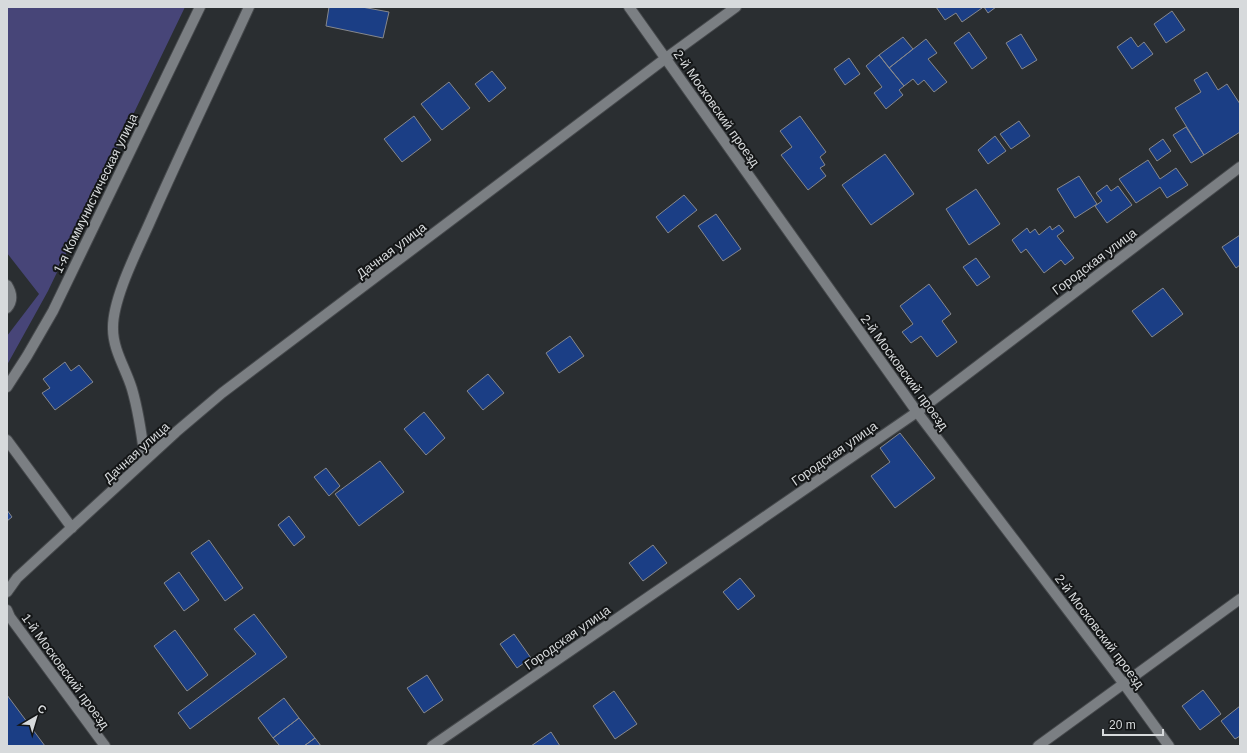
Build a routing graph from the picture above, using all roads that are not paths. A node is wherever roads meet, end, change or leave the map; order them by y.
1 (200, 7) edge
2 (249, 7) edge
3 (629, 7) edge
4 (736, 7) edge
5 (666, 58) junction
6 (1240, 167) edge
7 (7, 285) edge
8 (7, 308) edge
9 (7, 387) edge
10 (917, 412) junction
11 (7, 440) edge
12 (145, 460) junction
13 (72, 528) junction
14 (7, 592) edge
15 (1240, 599) edge
16 (8, 615) edge
17 (1124, 684) junction
18 (105, 746) edge
19 (432, 746) edge
20 (1038, 746) edge
21 (1169, 746) edge

1 - 9 street, 1-я Коммунистическая улица
2 - 12 street
3 - 5 street, 2-й Московский проезд
4 - 5 street, Дачная улица
5 - 10 street, 2-й Московский проезд
5 - 12 street, Дачная улица
6 - 10 street, Городская улица
7 - 8 street
10 - 17 street, 2-й Московский проезд
10 - 19 street, Городская улица
11 - 13 street
12 - 13 street, Дачная улица
13 - 14 street
15 - 17 street
16 - 18 street, 1-й Московский проезд
17 - 20 street
17 - 21 street, 2-й Московский проезд

